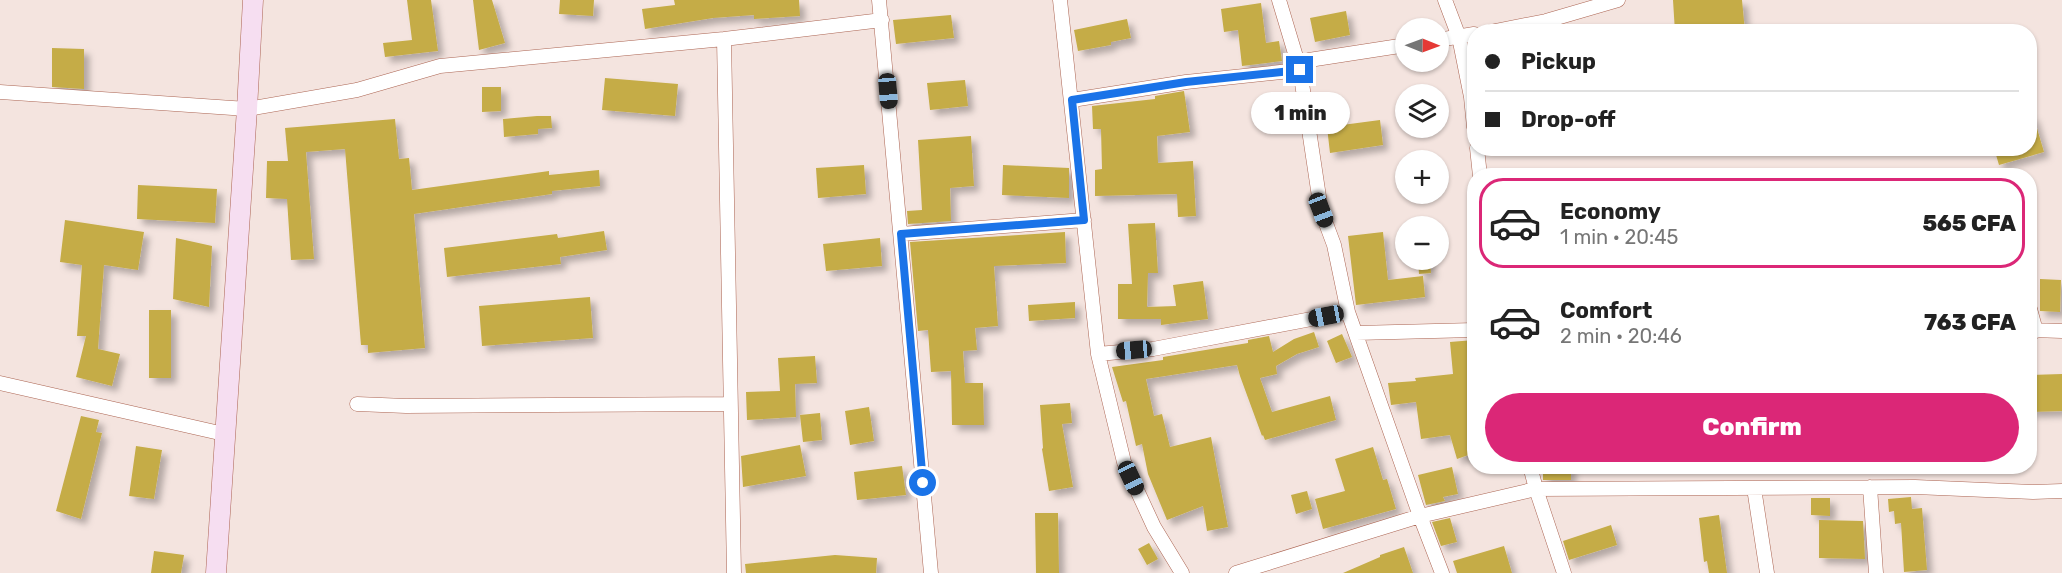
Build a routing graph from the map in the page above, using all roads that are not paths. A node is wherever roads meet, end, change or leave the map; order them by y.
1 (253, 0) edge
2 (879, 0) edge
3 (1060, 0) edge
4 (1279, 0) edge
5 (1445, 0) edge
6 (1618, 0) edge
7 (882, 20) junction
8 (1531, 24) edge
9 (1467, 35) edge
10 (1459, 37) junction
11 (1449, 38) edge
12 (724, 39) junction
13 (1395, 47) edge
14 (1300, 70) junction
15 (1467, 77) edge
16 (0, 92) edge
17 (1072, 100) junction
18 (247, 109) junction
19 (1084, 220) junction
20 (901, 234) junction
21 (1348, 312) junction
22 (1467, 330) edge
23 (2037, 330) edge
24 (2062, 331) edge
25 (1356, 333) junction
26 (1098, 354) junction
27 (0, 383) edge
28 (357, 404) dead end
29 (730, 404) junction
30 (224, 434) junction
31 (1532, 474) edge
32 (1870, 487) junction
33 (1754, 488) junction
34 (1536, 489) junction
35 (2062, 491) edge
36 (1420, 516) junction
37 (216, 573) edge
38 (734, 573) edge
39 (931, 573) edge
40 (1182, 573) edge
41 (1236, 573) edge
42 (1442, 573) edge
43 (1564, 573) edge
44 (1767, 573) edge
45 (1876, 573) edge

1 - 18 street
2 - 7 street
3 - 17 street
4 - 14 street
5 - 10 street
6 - 8 street
7 - 12 street
7 - 20 street
9 - 10 street
10 - 11 street
10 - 15 street
12 - 18 street
12 - 29 street
13 - 14 street
14 - 17 street
14 - 21 street
16 - 18 street
17 - 19 street
18 - 30 street
19 - 20 street
19 - 26 street
20 - 39 street
21 - 25 street
21 - 26 street
22 - 25 street
23 - 24 street
25 - 36 street
26 - 40 street
27 - 30 street
28 - 29 street
29 - 38 street
30 - 37 street
31 - 34 street
32 - 33 street
32 - 35 street
32 - 45 street
33 - 34 street
33 - 44 street
34 - 36 street
34 - 43 street
36 - 41 street
36 - 42 street

